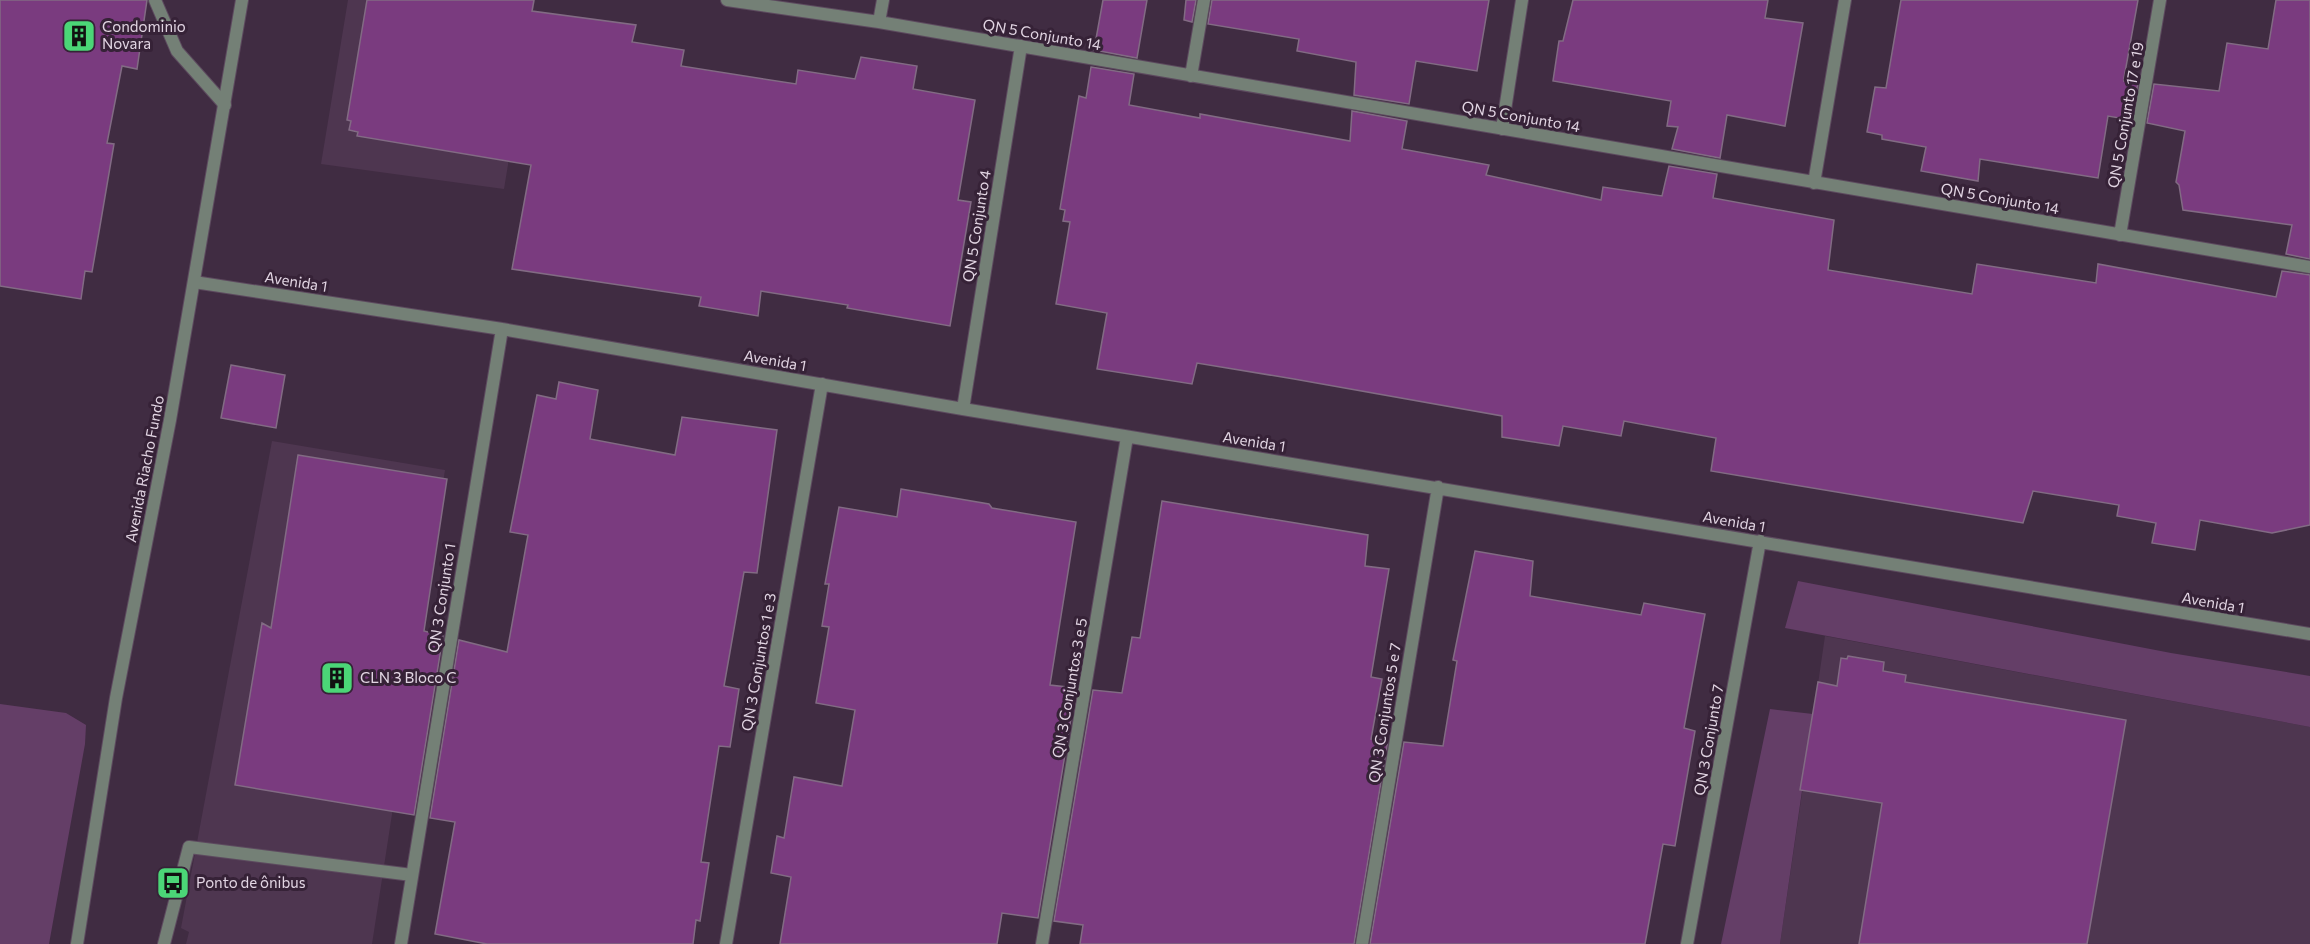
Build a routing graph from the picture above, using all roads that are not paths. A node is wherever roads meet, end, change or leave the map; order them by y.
1 (155, 0) edge
2 (242, 0) edge
3 (726, 0) edge
4 (883, 0) edge
5 (1204, 0) edge
6 (1522, 0) edge
7 (1845, 0) edge
8 (2160, 0) edge
9 (879, 22) junction
10 (1021, 46) junction
11 (1191, 76) junction
12 (225, 105) junction
13 (1502, 129) junction
14 (1814, 183) junction
15 (2120, 235) junction
16 (2310, 267) edge
17 (194, 282) junction
18 (502, 328) junction
19 (822, 384) junction
20 (963, 410) junction
21 (1127, 437) junction
22 (1438, 487) junction
23 (1760, 541) junction
24 (2310, 634) edge
25 (412, 875) junction
26 (77, 944) edge
27 (164, 944) edge
28 (401, 944) edge
29 (726, 944) edge
30 (1042, 944) edge
31 (1362, 944) edge
32 (1687, 944) edge

1 - 12 street
2 - 12 street, Avenida Riacho Fundo
3 - 9 street, QN 5 Conjunto 14
4 - 9 street
5 - 11 street
6 - 13 street
7 - 14 street
8 - 15 street, QN 5 Conjunto 17 e 19
9 - 10 street, QN 5 Conjunto 14
10 - 11 street, QN 5 Conjunto 14
10 - 20 street, QN 5 Conjunto 4
11 - 13 street, QN 5 Conjunto 14
12 - 17 street, Avenida Riacho Fundo
13 - 14 street, QN 5 Conjunto 14
14 - 15 street, QN 5 Conjunto 14
15 - 16 street, QN 5 Conjunto 14
17 - 18 street, Avenida 1
17 - 26 street, Avenida Riacho Fundo
18 - 19 street, Avenida 1
18 - 25 street, QN 3 Conjunto 1
19 - 20 street, Avenida 1
19 - 29 street, QN 3 Conjuntos 1 e 3
20 - 21 street, Avenida 1
21 - 22 street, Avenida 1
21 - 30 street, QN 3 Conjuntos 3 e 5
22 - 23 street, Avenida 1
22 - 31 street, QN 3 Conjuntos 5 e 7
23 - 24 street, Avenida 1
23 - 32 street, QN 3 Conjunto 7
25 - 27 street
25 - 28 street, QN 3 Conjunto 1

